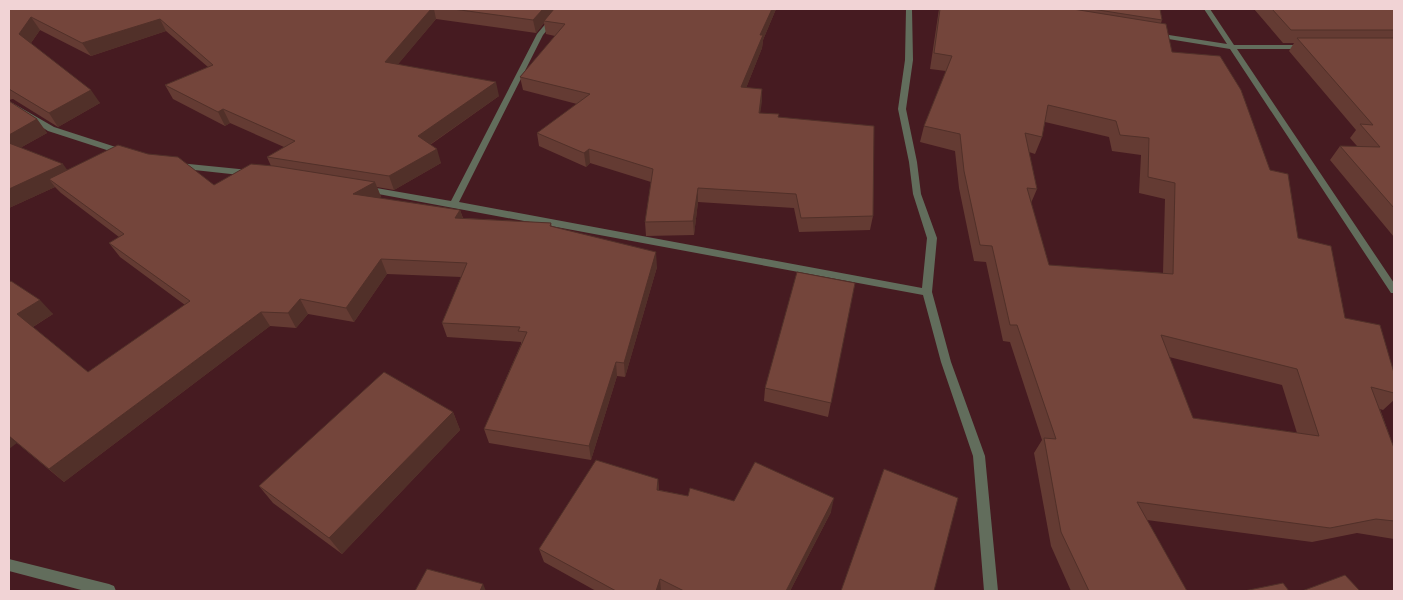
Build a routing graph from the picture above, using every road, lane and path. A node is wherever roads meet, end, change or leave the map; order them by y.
1 (561, 9) edge
2 (909, 9) edge
3 (1207, 9) edge
4 (1145, 33) edge
5 (1232, 47) junction
6 (1308, 47) edge
7 (9, 103) edge
8 (130, 155) edge
9 (166, 165) edge
10 (262, 174) edge
11 (358, 188) edge
12 (454, 204) junction
13 (1394, 290) edge
14 (927, 292) junction
15 (9, 565) edge
16 (109, 591) edge
17 (991, 591) edge

1 - 12 street
2 - 14 street
3 - 5 street
4 - 5 street
5 - 6 street
5 - 13 street
7 - 8 street
9 - 10 street
11 - 12 street
12 - 14 street
14 - 17 street
15 - 16 street

